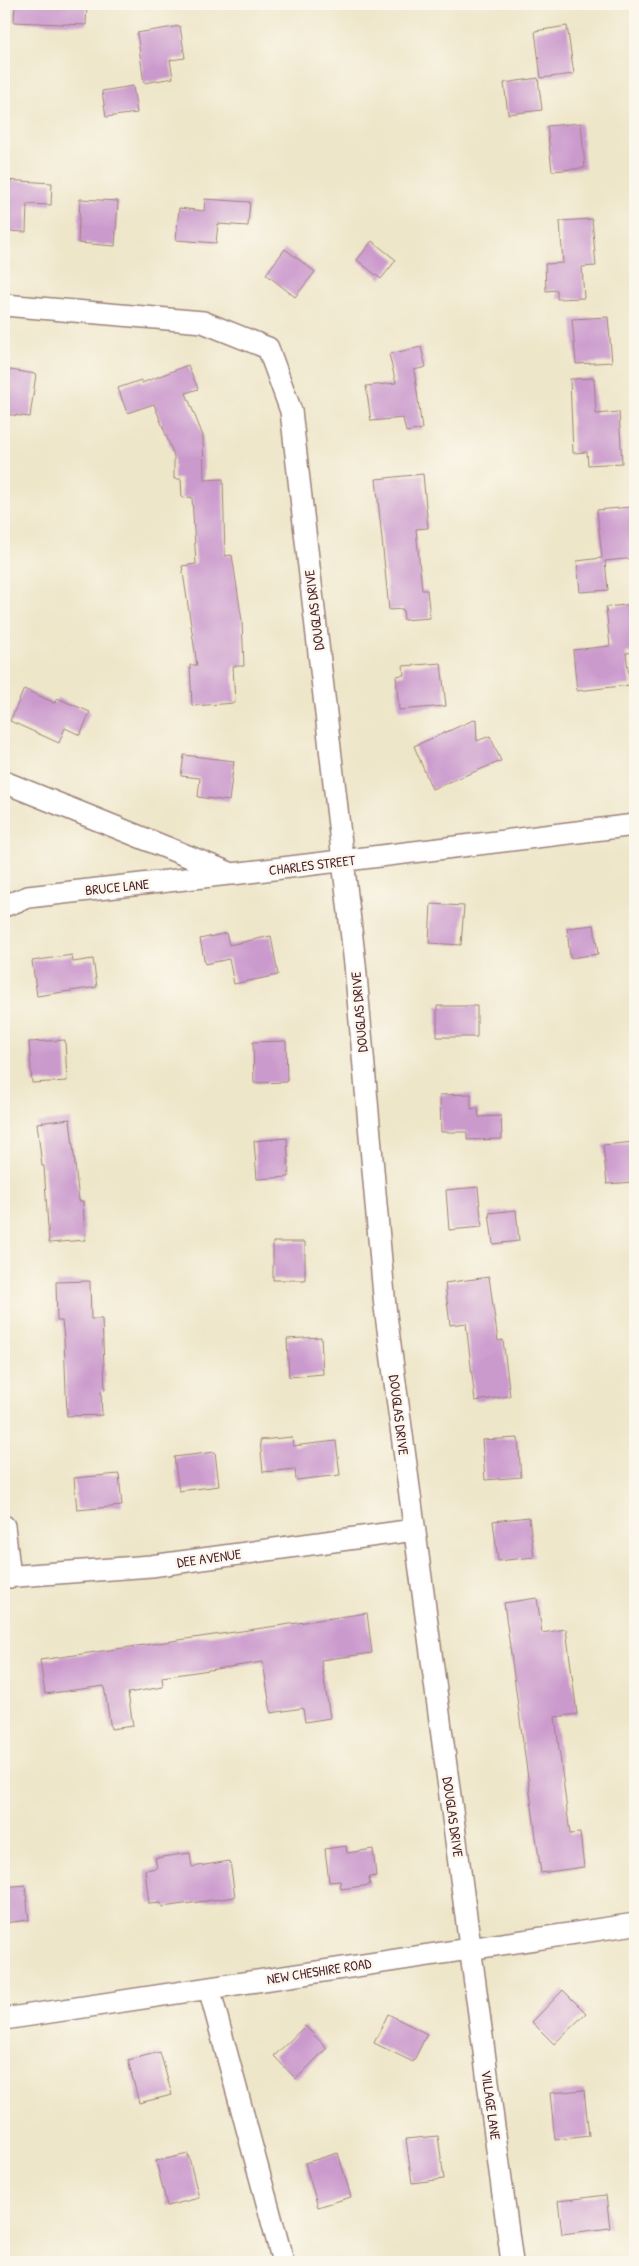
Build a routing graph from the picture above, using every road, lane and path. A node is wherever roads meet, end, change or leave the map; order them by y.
1 (4, 305) edge
2 (4, 782) edge
3 (635, 825) edge
4 (344, 861) junction
5 (232, 874) junction
6 (4, 906) edge
7 (4, 1526) edge
8 (414, 1530) junction
9 (7, 1577) edge
10 (635, 1924) edge
11 (470, 1948) junction
12 (209, 1988) junction
13 (4, 2019) edge
14 (283, 2262) edge
15 (512, 2262) edge

1 - 4 street, DOUGLAS DRIVE
2 - 5 street, CHARLES STREET
3 - 4 street, CHARLES STREET
4 - 5 street, CHARLES STREET
4 - 8 street, DOUGLAS DRIVE
5 - 6 street, BRUCE LANE
7 - 9 street
8 - 9 street, DEE AVENUE
8 - 11 street, DOUGLAS DRIVE
10 - 11 street, NEW CHESHIRE ROAD
11 - 12 street, NEW CHESHIRE ROAD
11 - 15 street, VILLAGE LANE
12 - 13 street, NEW CHESHIRE ROAD
12 - 14 street

